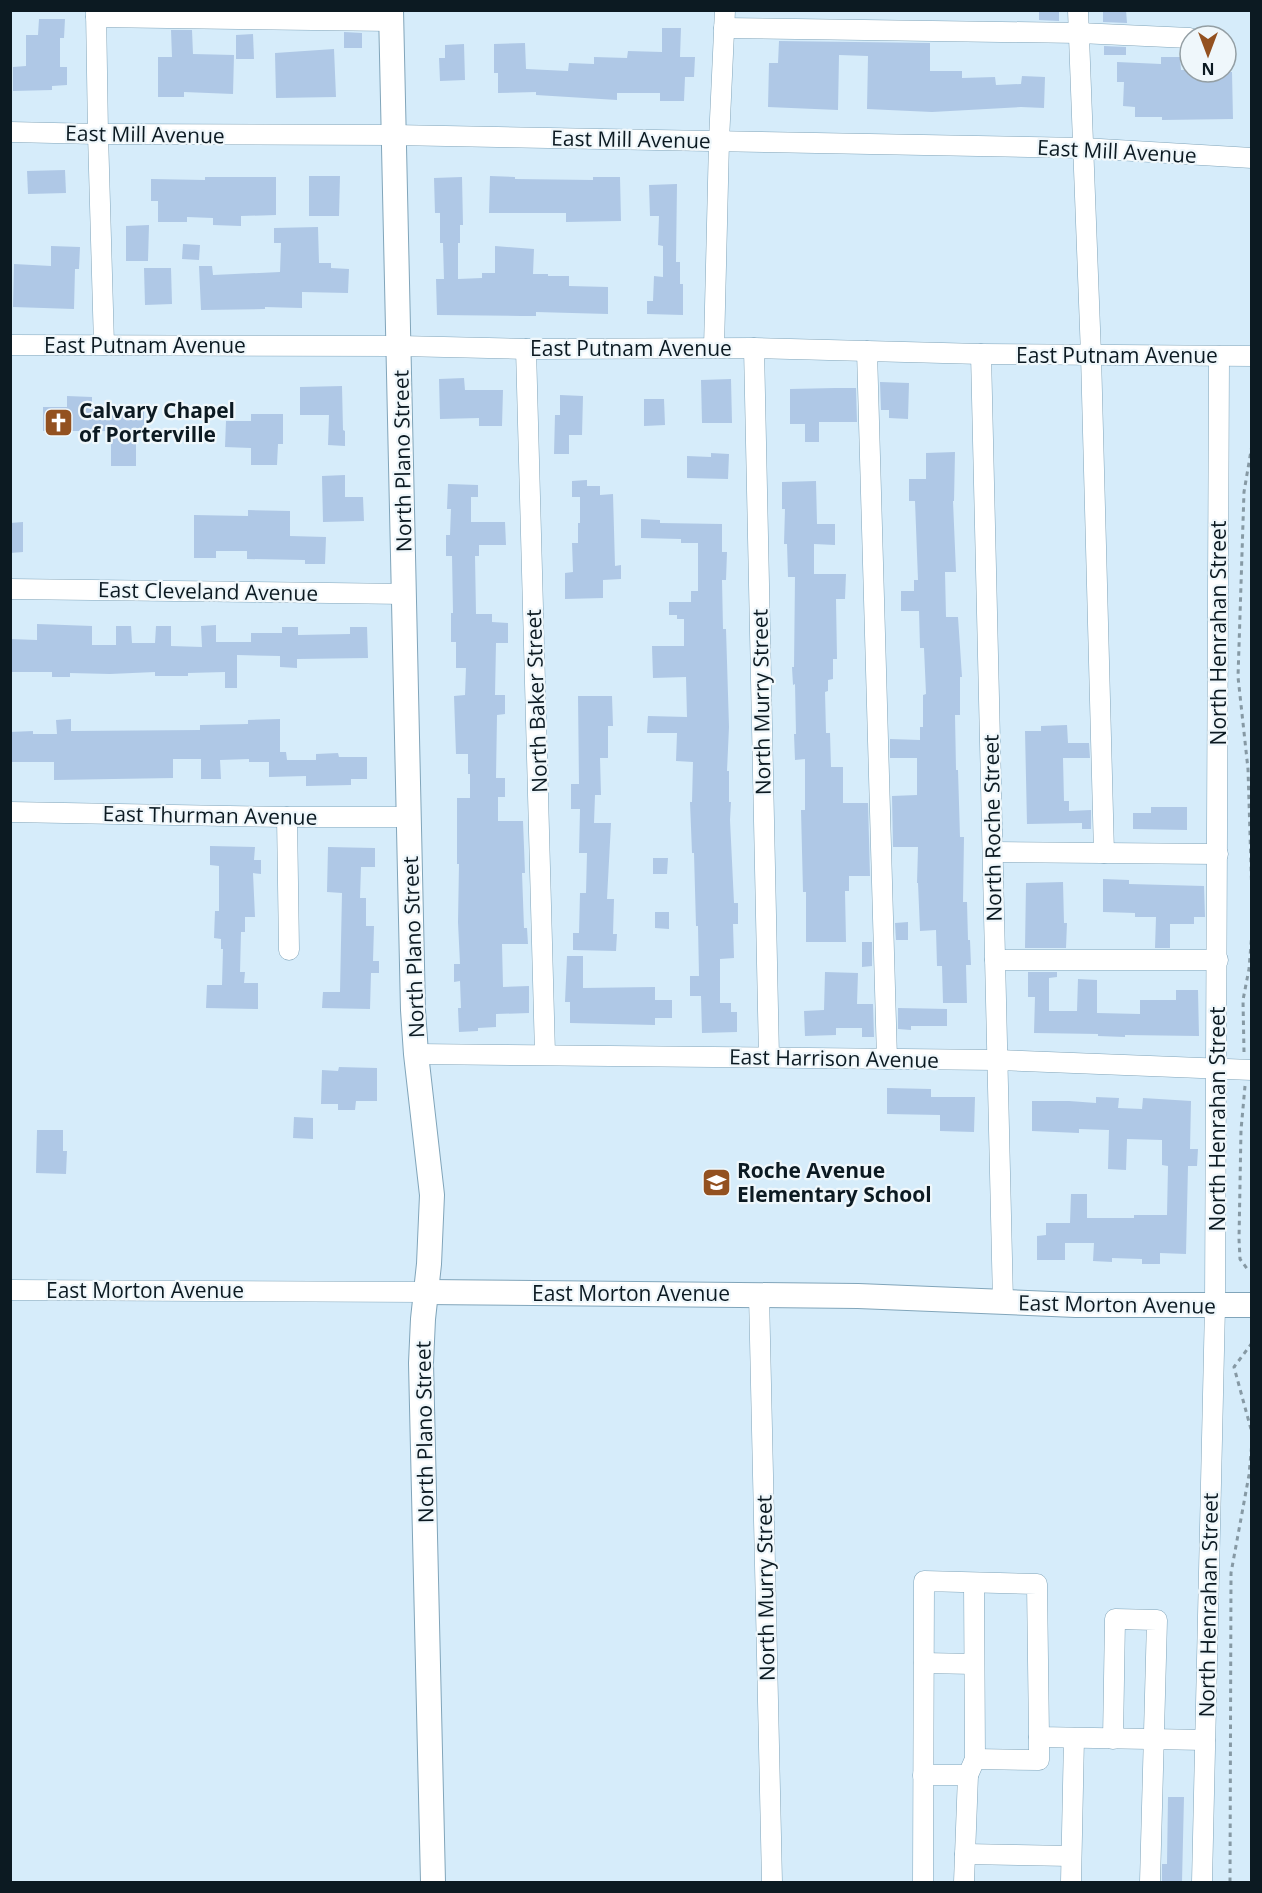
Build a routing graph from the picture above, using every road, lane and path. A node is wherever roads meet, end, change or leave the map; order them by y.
1 (1078, 10) edge
2 (96, 14) edge
3 (391, 16) edge
4 (724, 20) edge
5 (1079, 33) junction
6 (1178, 37) edge
7 (10, 132) edge
8 (98, 134) junction
9 (394, 135) junction
10 (719, 141) junction
11 (1083, 148) junction
12 (1251, 158) edge
13 (10, 345) edge
14 (104, 345) junction
15 (400, 346) junction
16 (714, 348) junction
17 (754, 348) junction
18 (526, 349) junction
19 (867, 351) junction
20 (981, 354) junction
21 (1091, 355) junction
22 (1219, 356) junction
23 (1251, 356) edge
24 (1251, 445) edge
25 (10, 589) edge
26 (405, 594) junction
27 (10, 812) edge
28 (287, 817) junction
29 (409, 817) junction
30 (993, 852) junction
31 (1104, 853) junction
32 (1218, 855) junction
33 (1251, 898) edge
34 (1251, 932) edge
35 (289, 950) dead end
36 (995, 960) junction
37 (1218, 960) junction
38 (416, 1054) junction
39 (545, 1054) junction
40 (769, 1057) junction
41 (887, 1059) junction
42 (997, 1060) junction
43 (1217, 1069) junction
44 (1247, 1069) edge
45 (1251, 1270) edge
46 (10, 1290) edge
47 (426, 1292) junction
48 (759, 1294) junction
49 (1003, 1302) junction
50 (1251, 1305) edge
51 (1215, 1306) junction
52 (1251, 1342) edge
53 (1251, 1433) edge
54 (1251, 1442) edge
55 (974, 1582) junction
56 (924, 1663) junction
57 (974, 1664) junction
58 (1039, 1737) junction
59 (1074, 1738) junction
60 (1113, 1739) junction
61 (1154, 1739) junction
62 (1205, 1740) junction
63 (971, 1767) junction
64 (923, 1775) junction
65 (965, 1854) junction
66 (1071, 1856) junction
67 (433, 1882) edge
68 (772, 1882) edge
69 (923, 1882) edge
70 (964, 1882) edge
71 (1071, 1882) edge
72 (1150, 1882) edge
73 (1202, 1882) edge
74 (1230, 1882) edge

1 - 5 street
2 - 3 street
2 - 8 street
3 - 9 main road, North Plano Street
4 - 5 street
4 - 10 street
5 - 6 street
5 - 11 street
7 - 8 street, East Mill Avenue
8 - 9 street, East Mill Avenue
8 - 14 street
9 - 10 street, East Mill Avenue
9 - 15 main road, North Plano Street
10 - 11 street, East Mill Avenue
10 - 16 street
11 - 12 street, East Mill Avenue
11 - 21 street
13 - 14 street, East Putnam Avenue
14 - 15 street, East Putnam Avenue
15 - 18 street, East Putnam Avenue
15 - 26 main road, North Plano Street
16 - 17 street, East Putnam Avenue
16 - 18 street, East Putnam Avenue
17 - 19 street, East Putnam Avenue
17 - 40 street, North Murry Street
18 - 39 street, North Baker Street
19 - 20 street, East Putnam Avenue
19 - 41 street
20 - 21 street, East Putnam Avenue
20 - 30 street, North Roche Street
21 - 22 street, East Putnam Avenue
21 - 31 street
22 - 23 street, East Putnam Avenue
22 - 32 street, North Henrahan Street
24 - 33 path
25 - 26 street, East Cleveland Avenue
26 - 29 main road, North Plano Street
27 - 28 street, East Thurman Avenue
28 - 29 street, East Thurman Avenue
28 - 35 street
29 - 38 main road, North Plano Street
30 - 31 street
30 - 36 street, North Roche Street
31 - 32 street
32 - 37 street, North Henrahan Street
34 - 44 path
36 - 37 street
36 - 42 street, North Roche Street
37 - 43 street, North Henrahan Street
38 - 39 street, East Harrison Avenue
38 - 47 main road, North Plano Street
39 - 40 street, East Harrison Avenue
40 - 41 street, East Harrison Avenue
41 - 42 street, East Harrison Avenue
42 - 43 street, East Harrison Avenue
42 - 49 street, North Roche Street
43 - 44 street, East Harrison Avenue
43 - 51 street, North Henrahan Street
44 - 45 path
46 - 47 street, East Morton Avenue
47 - 48 main road, East Morton Avenue
47 - 67 main road, North Plano Street
48 - 49 main road, East Morton Avenue
48 - 68 street, North Murry Street
49 - 51 main road, East Morton Avenue
50 - 51 main road, East Morton Avenue
51 - 62 street, North Henrahan Street
52 - 53 path
54 - 74 path
55 - 56 street
55 - 57 street
55 - 58 street
56 - 57 street
56 - 64 street
57 - 63 street
58 - 59 street
58 - 63 street
59 - 60 street
59 - 66 street
60 - 61 street
60 - 61 street
61 - 62 street
61 - 72 street
62 - 73 street, North Henrahan Street
63 - 64 street
63 - 65 street
64 - 69 street
65 - 66 street
65 - 70 street
66 - 71 street

